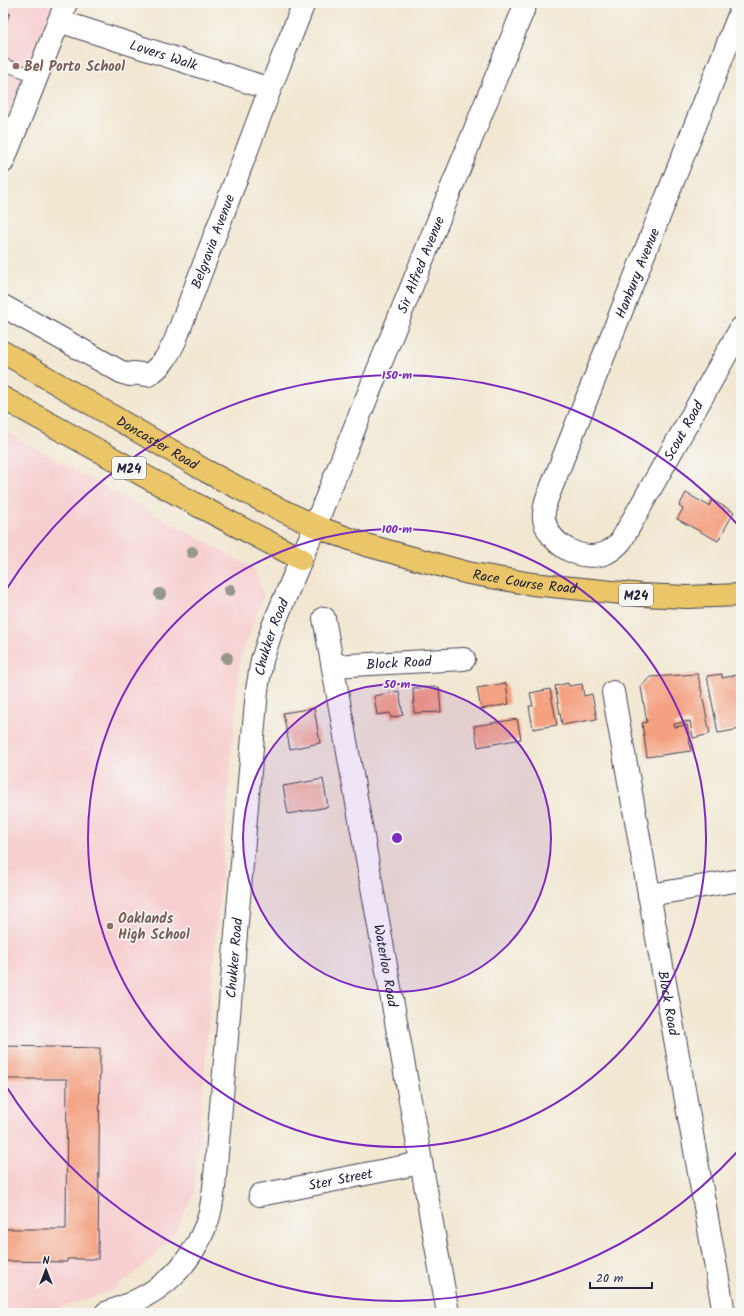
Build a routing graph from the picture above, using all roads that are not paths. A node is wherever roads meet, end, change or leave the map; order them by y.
1 (304, 3) edge
2 (526, 3) edge
3 (741, 10) edge
4 (62, 12) edge
5 (4, 67) edge
6 (37, 76) junction
7 (270, 89) junction
8 (3, 162) edge
9 (3, 306) edge
10 (741, 328) edge
11 (3, 352) edge
12 (3, 398) edge
13 (314, 526) junction
14 (551, 536) joint
15 (301, 559) junction
16 (741, 595) edge
17 (324, 618) dead end
18 (464, 659) dead end
19 (333, 666) junction
20 (613, 692) dead end
21 (741, 880) edge
22 (650, 896) junction
23 (421, 1163) junction
24 (260, 1195) dead end
25 (106, 1313) edge
26 (448, 1313) edge
27 (724, 1313) edge

1 - 7 street, Belgravia Avenue
2 - 13 street, Sir Alfred Avenue
3 - 14 street, Hanbury Avenue
4 - 6 street
4 - 7 street, Lovers Walk
5 - 6 lane
6 - 8 street
7 - 9 street, Belgravia Avenue
10 - 14 street, Scout Road
11 - 13 main road, Doncaster Road / M24
12 - 15 main road, M24
13 - 15 street, Sir Alfred Avenue
13 - 16 main road, Race Course Road / M24
15 - 25 street, Chukker Road
17 - 19 street, Waterloo Road
18 - 19 street, Block Road
19 - 23 street, Waterloo Road
20 - 22 street, Block Road
21 - 22 street
22 - 27 street, Block Road
23 - 24 street, Ster Street
23 - 26 street, Waterloo Road

